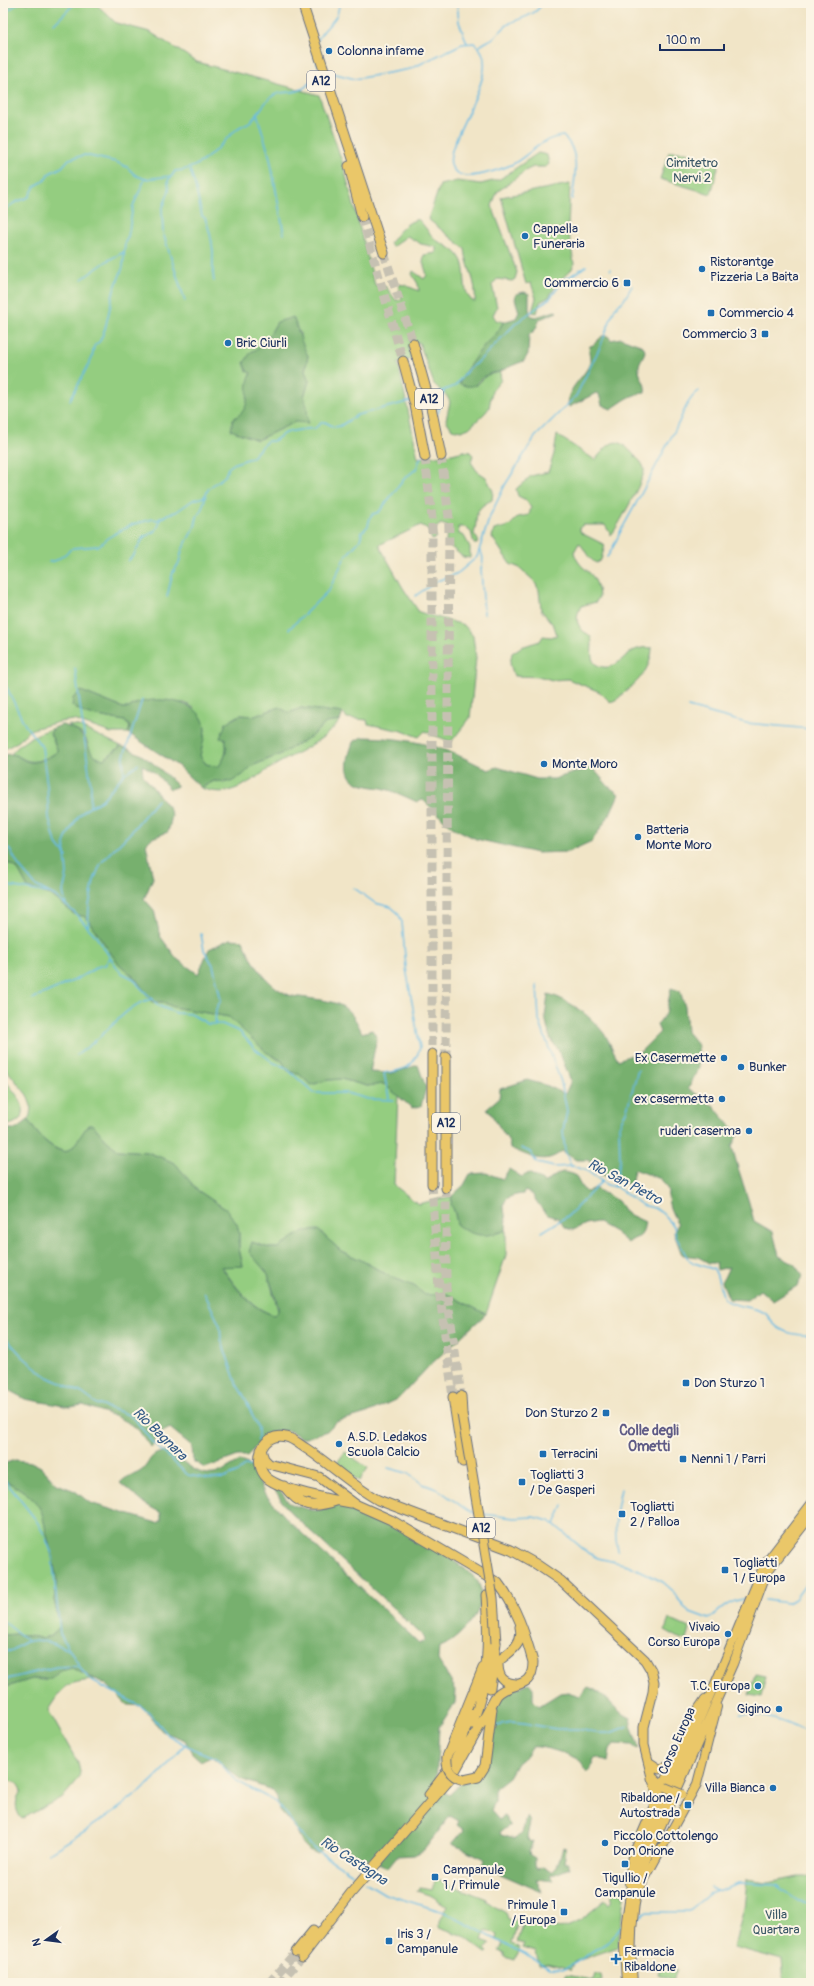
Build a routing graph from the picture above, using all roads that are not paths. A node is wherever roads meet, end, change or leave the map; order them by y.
1 (296, 3) edge
2 (302, 3) edge
3 (349, 158) junction
4 (362, 217) tunnel mouth
5 (384, 253) tunnel mouth
6 (413, 343) tunnel mouth
7 (403, 361) tunnel mouth
8 (441, 456) tunnel mouth
9 (425, 457) tunnel mouth
10 (432, 1054) tunnel mouth
11 (446, 1057) tunnel mouth
12 (432, 1184) tunnel mouth
13 (446, 1188) tunnel mouth
14 (457, 1396) tunnel mouth
15 (458, 1414) junction
16 (261, 1450) junction
17 (355, 1504) junction
18 (811, 1504) edge
19 (811, 1516) edge
20 (762, 1577) junction
21 (749, 1611) junction
22 (517, 1614) junction
23 (496, 1644) junction
24 (488, 1649) junction
25 (501, 1659) dead end
26 (720, 1672) junction
27 (527, 1681) junction
28 (720, 1692) junction
29 (494, 1702) junction
30 (470, 1714) tunnel mouth
31 (477, 1732) junction
32 (645, 1749) junction
33 (457, 1758) junction
34 (650, 1763) junction
35 (671, 1766) junction
36 (652, 1777) junction
37 (665, 1784) junction
38 (686, 1794) junction
39 (656, 1801) junction
40 (633, 1895) junction
41 (306, 1944) junction
42 (627, 1946) junction
43 (299, 1954) tunnel mouth
44 (626, 1983) edge
45 (633, 1983) edge

1 - 3 highway, A12
2 - 3 highway, A12
3 - 4 highway, A12
3 - 5 highway, A12
6 - 8 highway, A12
7 - 9 highway, A12
10 - 12 highway, A12
11 - 13 highway, A12
14 - 15 highway, A12
15 - 23 highway, A12, bridge
15 - 24 highway, A12
16 - 17 highway
16 - 17 highway
16 - 32 highway
17 - 22 highway
18 - 20 main road, Corso Europa
19 - 20 main road, Corso Europa
20 - 21 main road, Corso Europa
21 - 26 main road, Corso Europa
21 - 28 main road, Corso Europa
22 - 25 highway
22 - 27 highway
23 - 27 highway
23 - 31 highway, A12
24 - 29 highway, bridge
24 - 33 highway, A12
26 - 35 main road
26 - 40 main road, Corso Europa
27 - 29 highway
28 - 38 main road
28 - 40 main road, Corso Europa
29 - 31 highway
30 - 33 highway
31 - 41 highway, A12
32 - 34 highway
32 - 36 highway
33 - 41 highway, A12
34 - 35 highway
34 - 37 highway
35 - 37 main road
36 - 37 highway
36 - 39 highway
37 - 38 main road, bridge
37 - 39 main road
38 - 40 main road
39 - 40 main road
40 - 42 main road, Corso Europa
40 - 42 main road, Corso Europa
41 - 43 highway, A12
42 - 44 main road, Corso Europa
42 - 45 main road, Corso Europa

